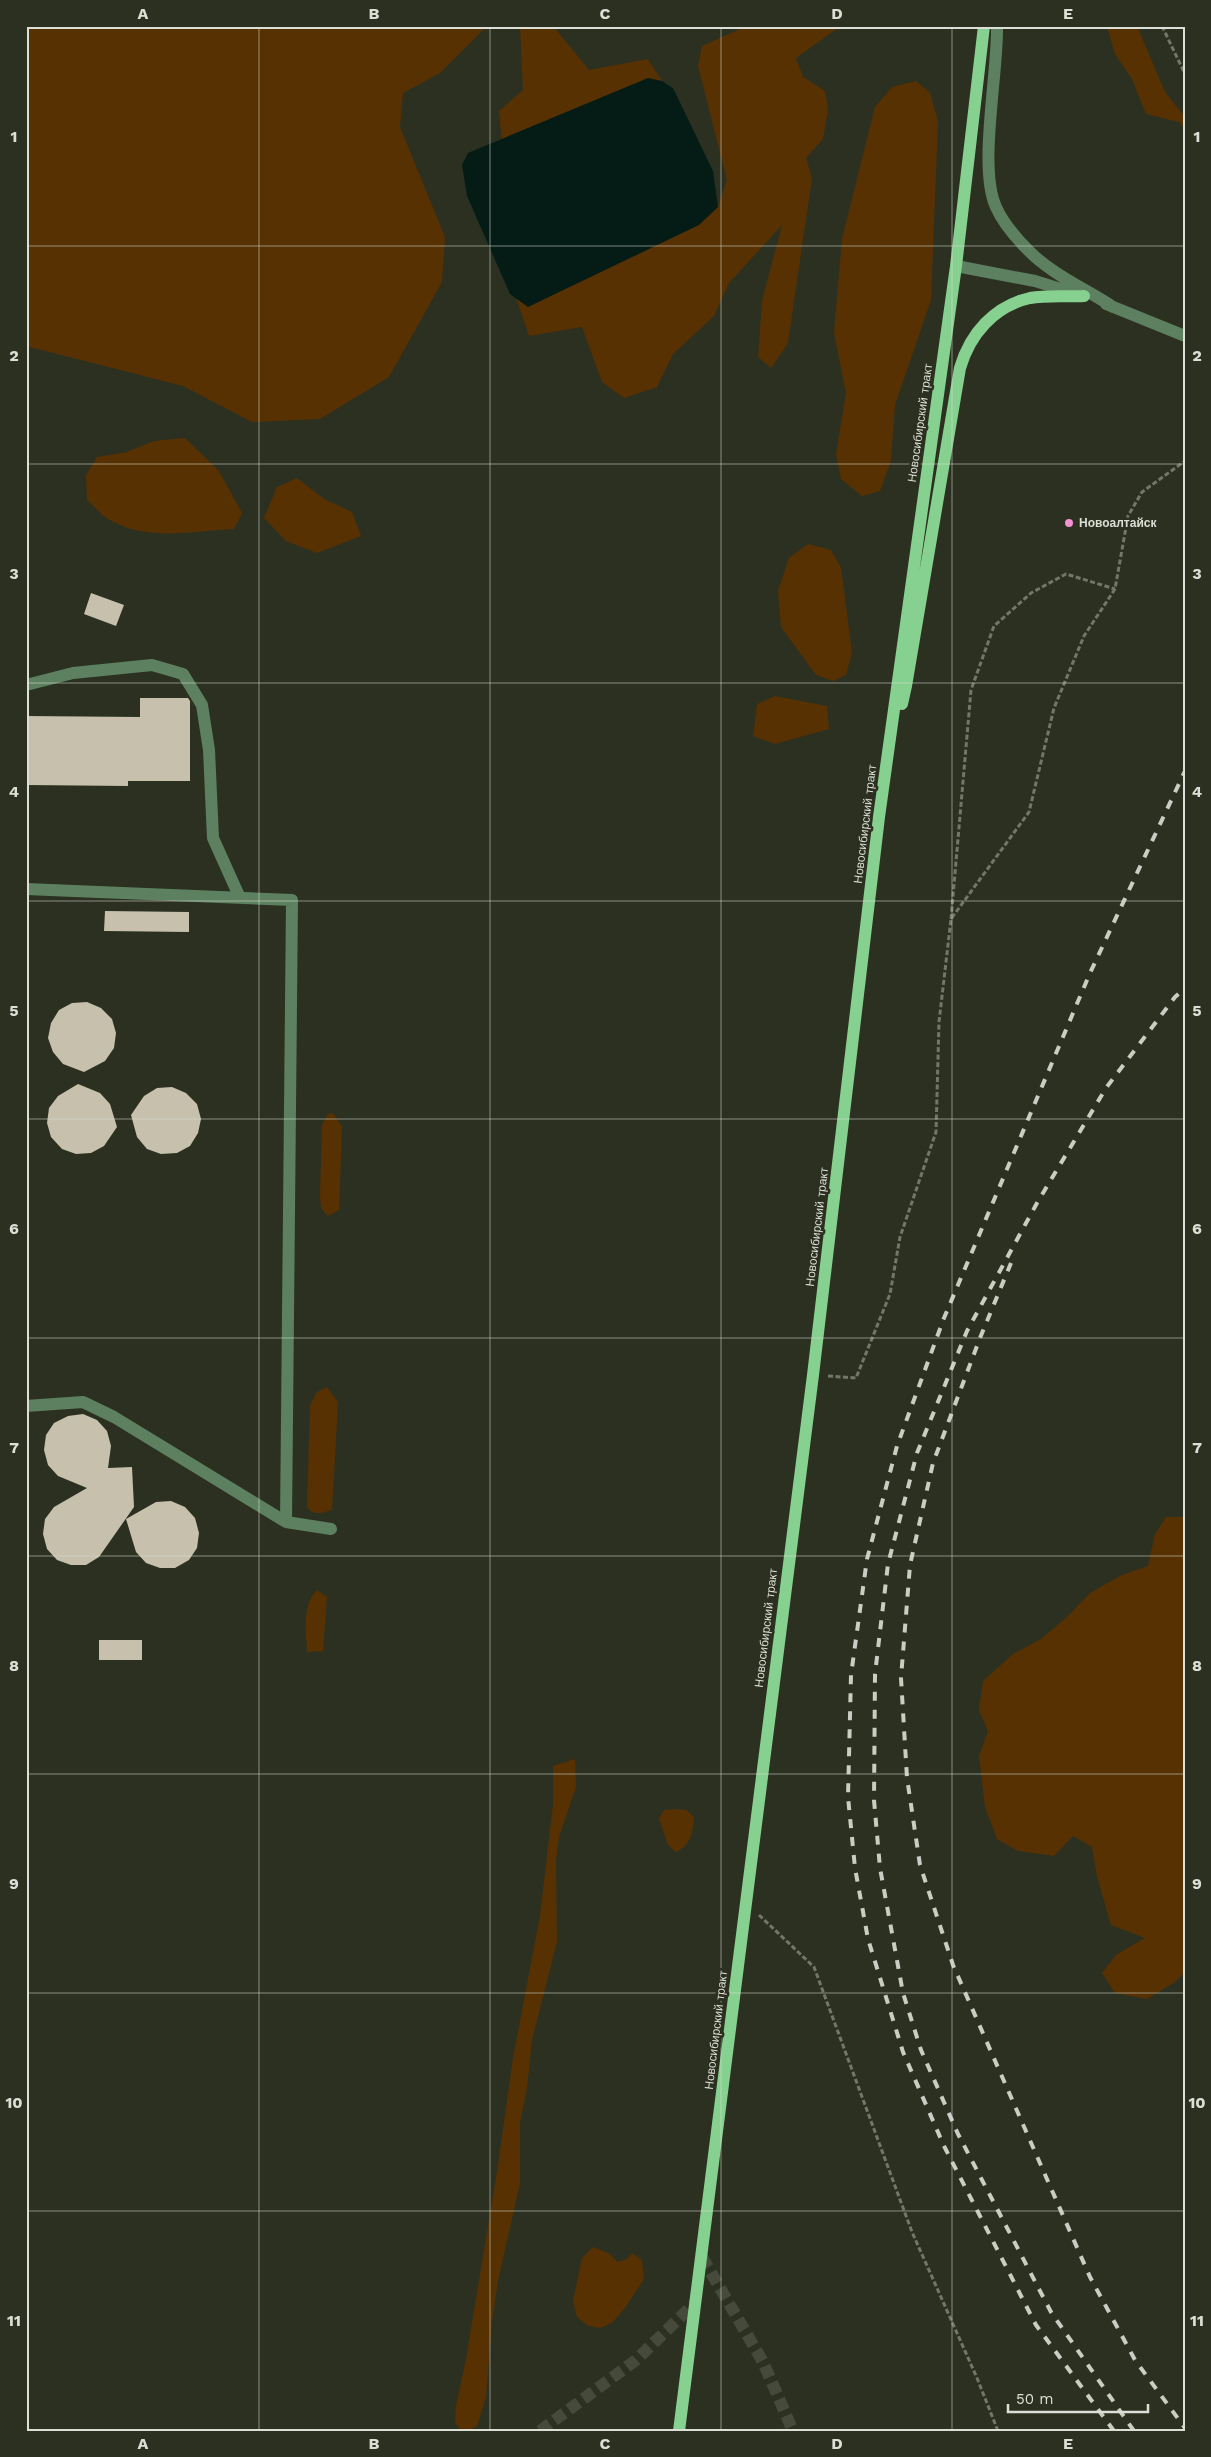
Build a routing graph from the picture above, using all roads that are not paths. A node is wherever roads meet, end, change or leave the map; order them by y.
1 (984, 26) edge
2 (997, 26) edge
3 (956, 266) junction
4 (1084, 296) junction
5 (1113, 307) junction
6 (1185, 336) edge
7 (26, 685) edge
8 (888, 754) junction
9 (26, 889) edge
10 (240, 898) junction
11 (26, 1406) edge
12 (286, 1522) junction
13 (331, 1529) dead end
14 (679, 2431) edge

1 - 3 main road, Новосибирский тракт
2 - 5 street
3 - 4 street
3 - 8 main road, Новосибирский тракт
4 - 5 street
4 - 8 main road
5 - 6 street
7 - 10 street
8 - 14 main road, Новосибирский тракт
9 - 10 street
10 - 12 street
11 - 12 street
12 - 13 street

